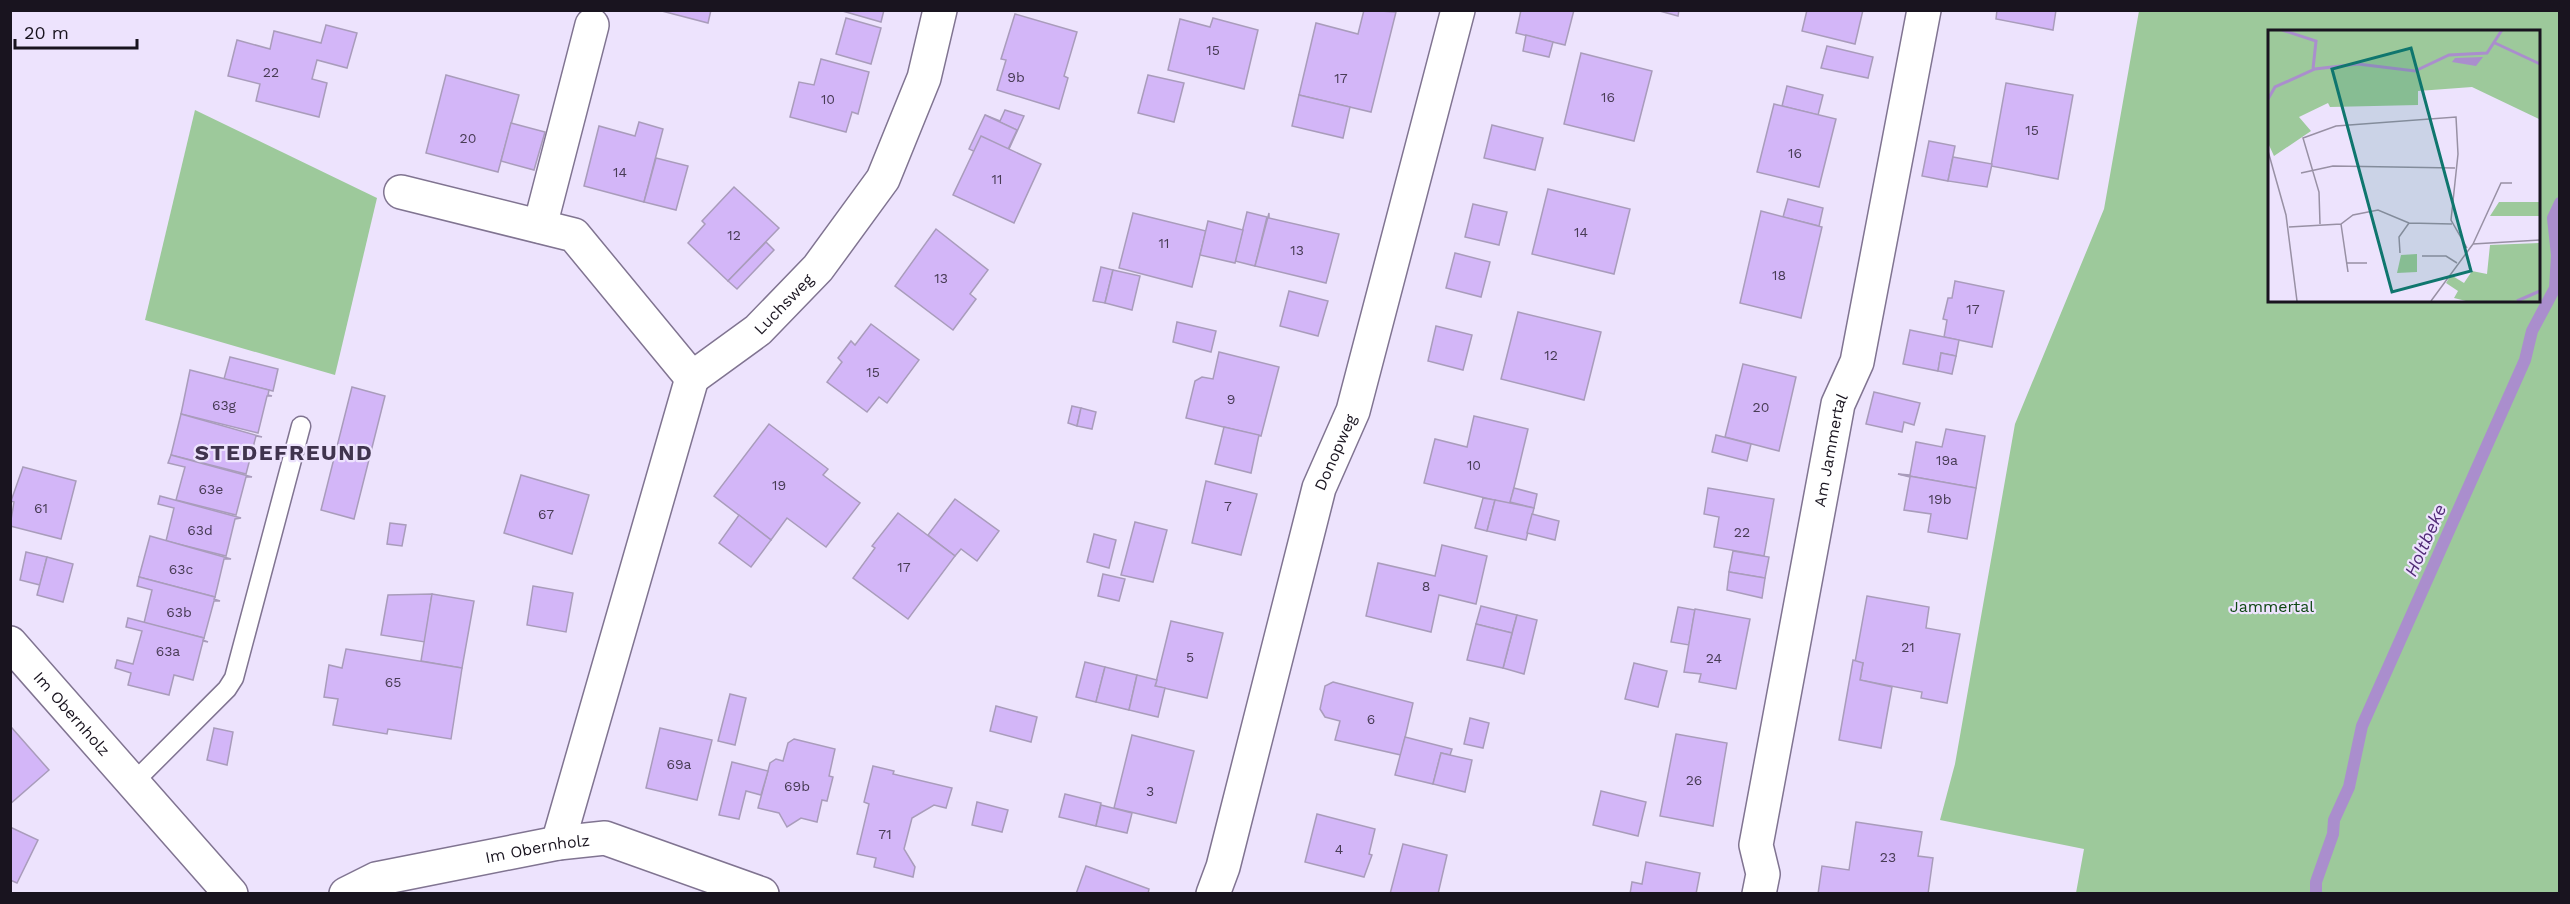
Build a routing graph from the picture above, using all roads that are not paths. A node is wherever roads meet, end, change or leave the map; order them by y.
1 (940, 10) edge
2 (1458, 10) edge
3 (1924, 10) edge
4 (592, 26) dead end
5 (401, 192) dead end
6 (540, 226) junction
7 (692, 378) junction
8 (301, 426) dead end
9 (10, 643) edge
10 (133, 783) junction
11 (558, 843) junction
12 (231, 894) edge
13 (346, 894) edge
14 (762, 894) edge
15 (1213, 894) edge
16 (1759, 894) edge

1 - 7 street, Luchsweg
2 - 15 street, Donopweg
3 - 16 street, Am Jammertal
4 - 6 street
5 - 6 street
6 - 7 street
7 - 11 street
8 - 10 lane
9 - 10 street, Im Obernholz
10 - 12 street, Im Obernholz
11 - 13 street, Im Obernholz
11 - 14 street, Im Obernholz

